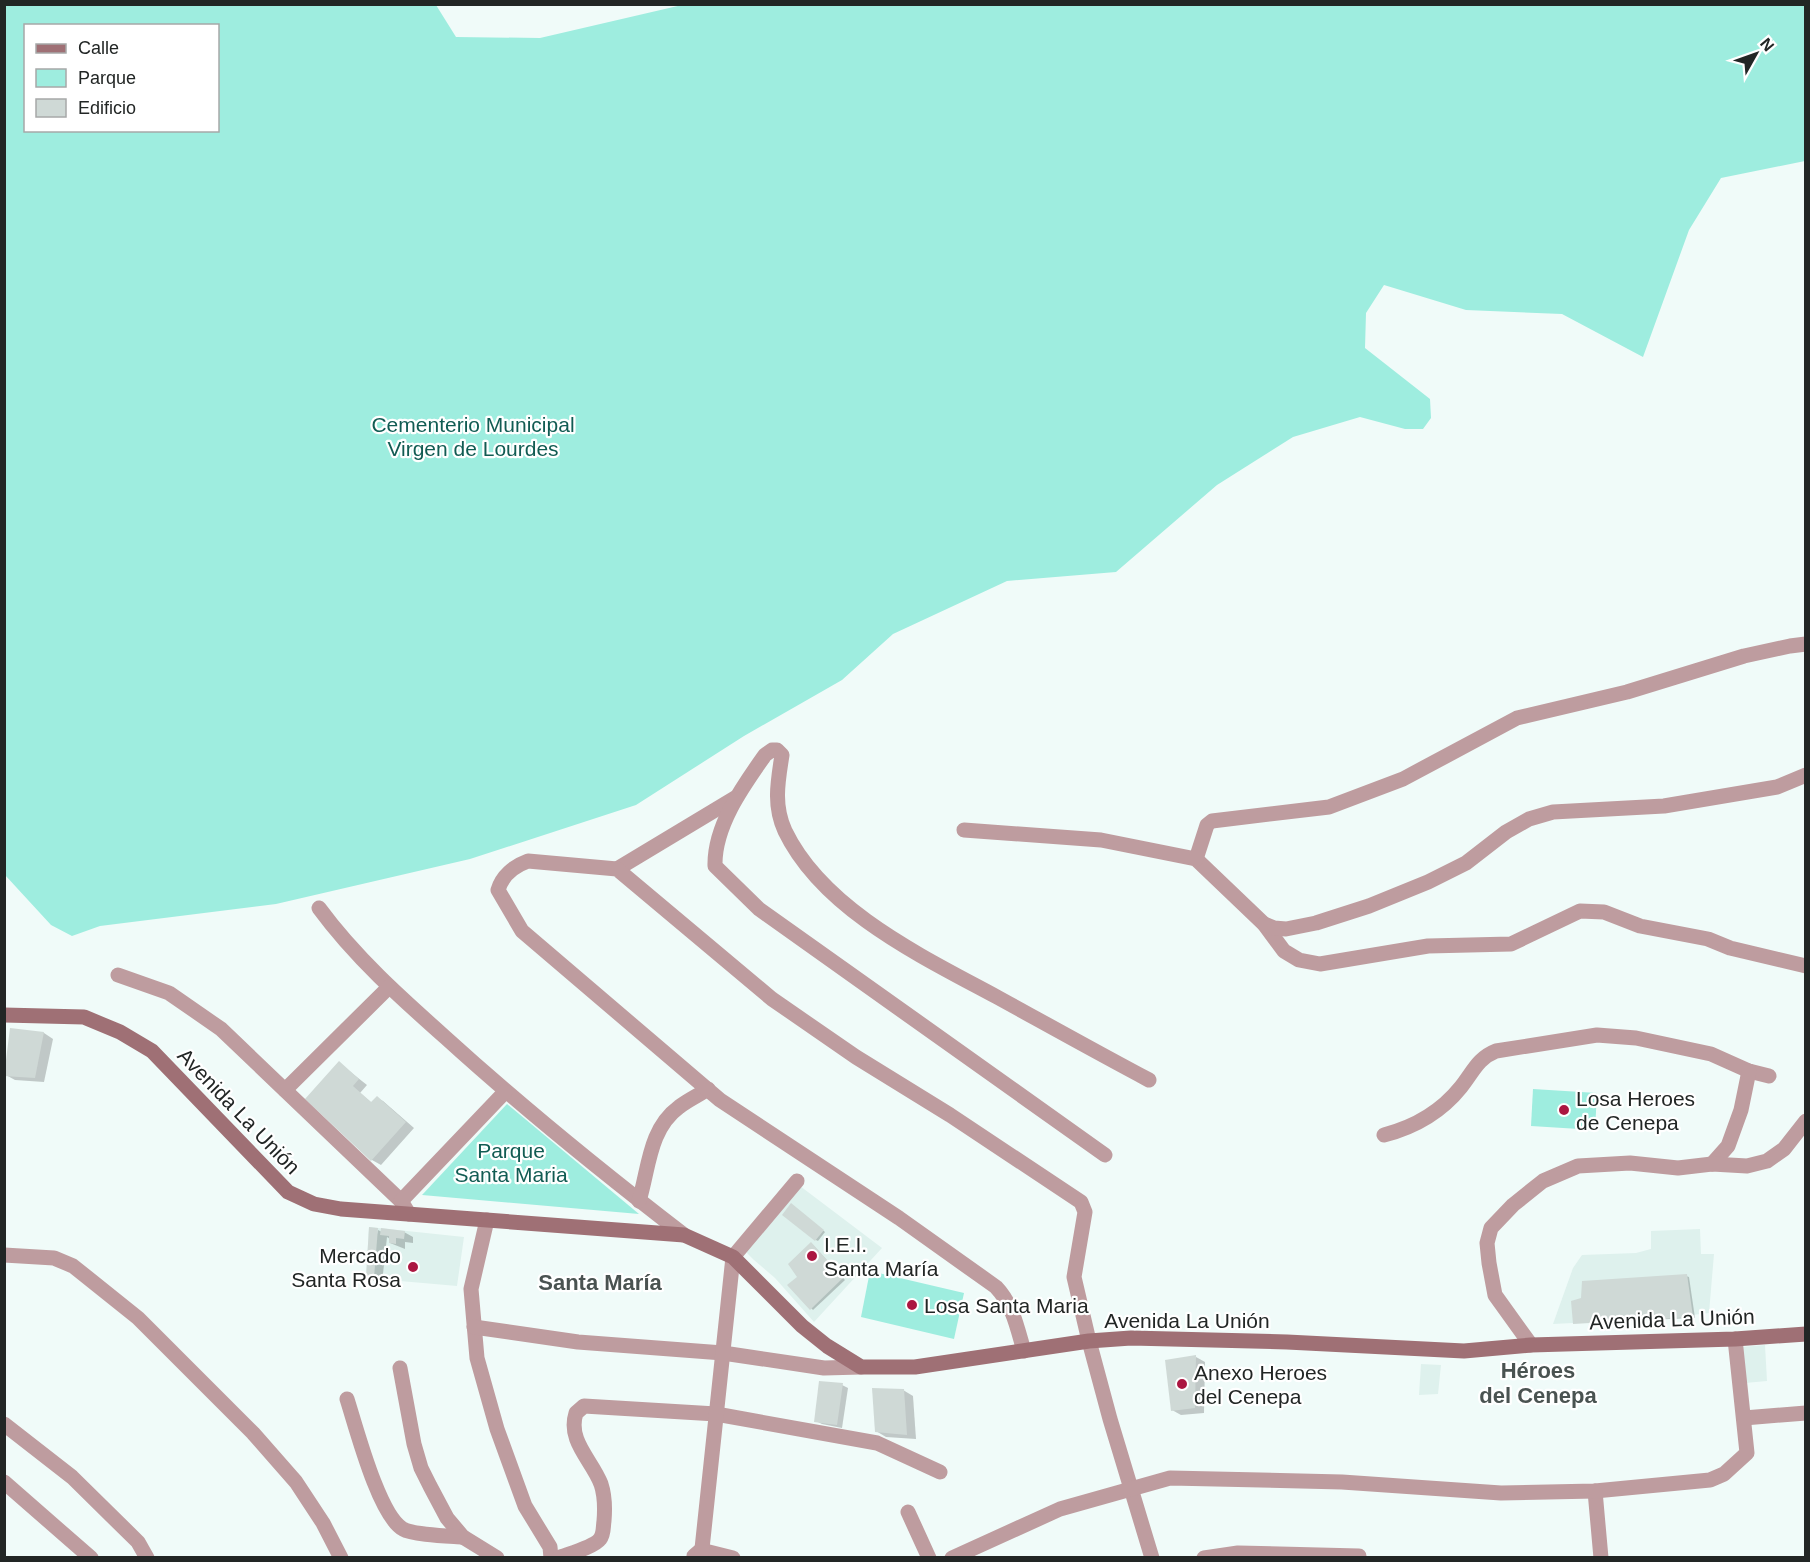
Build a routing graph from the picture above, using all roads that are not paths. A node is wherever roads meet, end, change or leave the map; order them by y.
1 (1806, 644) edge
2 (1806, 775) edge
3 (735, 798) junction
4 (964, 830) dead end
5 (1196, 859) junction
6 (617, 869) junction
7 (319, 908) dead end
8 (1264, 924) junction
9 (1806, 966) edge
10 (118, 975) dead end
11 (389, 987) junction
12 (4, 1015) edge
13 (1749, 1071) junction
14 (1769, 1076) dead end
15 (1149, 1080) dead end
16 (708, 1089) junction
17 (285, 1090) junction
18 (505, 1092) junction
19 (1806, 1121) edge
20 (1384, 1135) dead end
21 (1105, 1155) dead end
22 (1712, 1164) junction
23 (797, 1181) dead end
24 (639, 1201) junction
25 (405, 1207) junction
26 (487, 1220) junction
27 (684, 1235) junction
28 (4, 1255) edge
29 (733, 1257) junction
30 (474, 1327) junction
31 (1806, 1334) edge
32 (1735, 1339) junction
33 (1089, 1341) junction
34 (1531, 1345) junction
35 (1024, 1351) junction
36 (723, 1353) junction
37 (861, 1367) junction
38 (400, 1368) dead end
39 (347, 1399) dead end
40 (1806, 1413) edge
41 (716, 1414) junction
42 (1744, 1418) junction
43 (4, 1424) edge
44 (940, 1472) dead end
45 (4, 1482) edge
46 (1132, 1489) junction
47 (1595, 1491) junction
48 (908, 1512) dead end
49 (463, 1537) junction
50 (698, 1555) edge
51 (1359, 1556) edge
52 (91, 1557) edge
53 (147, 1557) edge
54 (341, 1557) edge
55 (496, 1557) edge
56 (551, 1557) edge
57 (558, 1557) edge
58 (733, 1557) edge
59 (929, 1557) edge
60 (952, 1557) edge
61 (1152, 1557) edge
62 (1204, 1557) edge
63 (1600, 1557) edge

1 - 5 street
2 - 8 street
3 - 6 street
3 - 15 street
3 - 21 street
4 - 5 street
5 - 8 street
6 - 16 street
6 - 33 street
7 - 11 street
8 - 9 street
10 - 17 street
11 - 17 street
11 - 18 street
12 - 25 main road, Avenida La Unión
13 - 14 street
13 - 20 street
13 - 22 street
16 - 24 street
16 - 35 street
17 - 25 street
18 - 24 street
18 - 25 street
19 - 22 street
22 - 34 street
23 - 29 street
24 - 27 street
25 - 26 main road, Avenida La Unión
26 - 27 main road, Avenida La Unión
26 - 30 street
27 - 29 main road, Avenida La Unión
28 - 54 street
29 - 36 street
29 - 37 main road, Avenida La Unión
30 - 36 street
30 - 56 street
31 - 32 main road, Avenida La Unión
32 - 34 main road, Avenida La Unión
32 - 42 street
33 - 34 main road, Avenida La Unión
33 - 35 main road, Avenida La Unión
33 - 46 street
35 - 37 main road, Avenida La Unión
36 - 37 street
36 - 41 street
38 - 49 street
39 - 49 street
40 - 42 street
41 - 44 street
41 - 50 street
41 - 57 street
42 - 47 street
43 - 53 street
45 - 52 street
46 - 47 street
46 - 60 street
46 - 61 street
47 - 63 street
48 - 59 street
49 - 55 street
50 - 58 street
51 - 62 street

